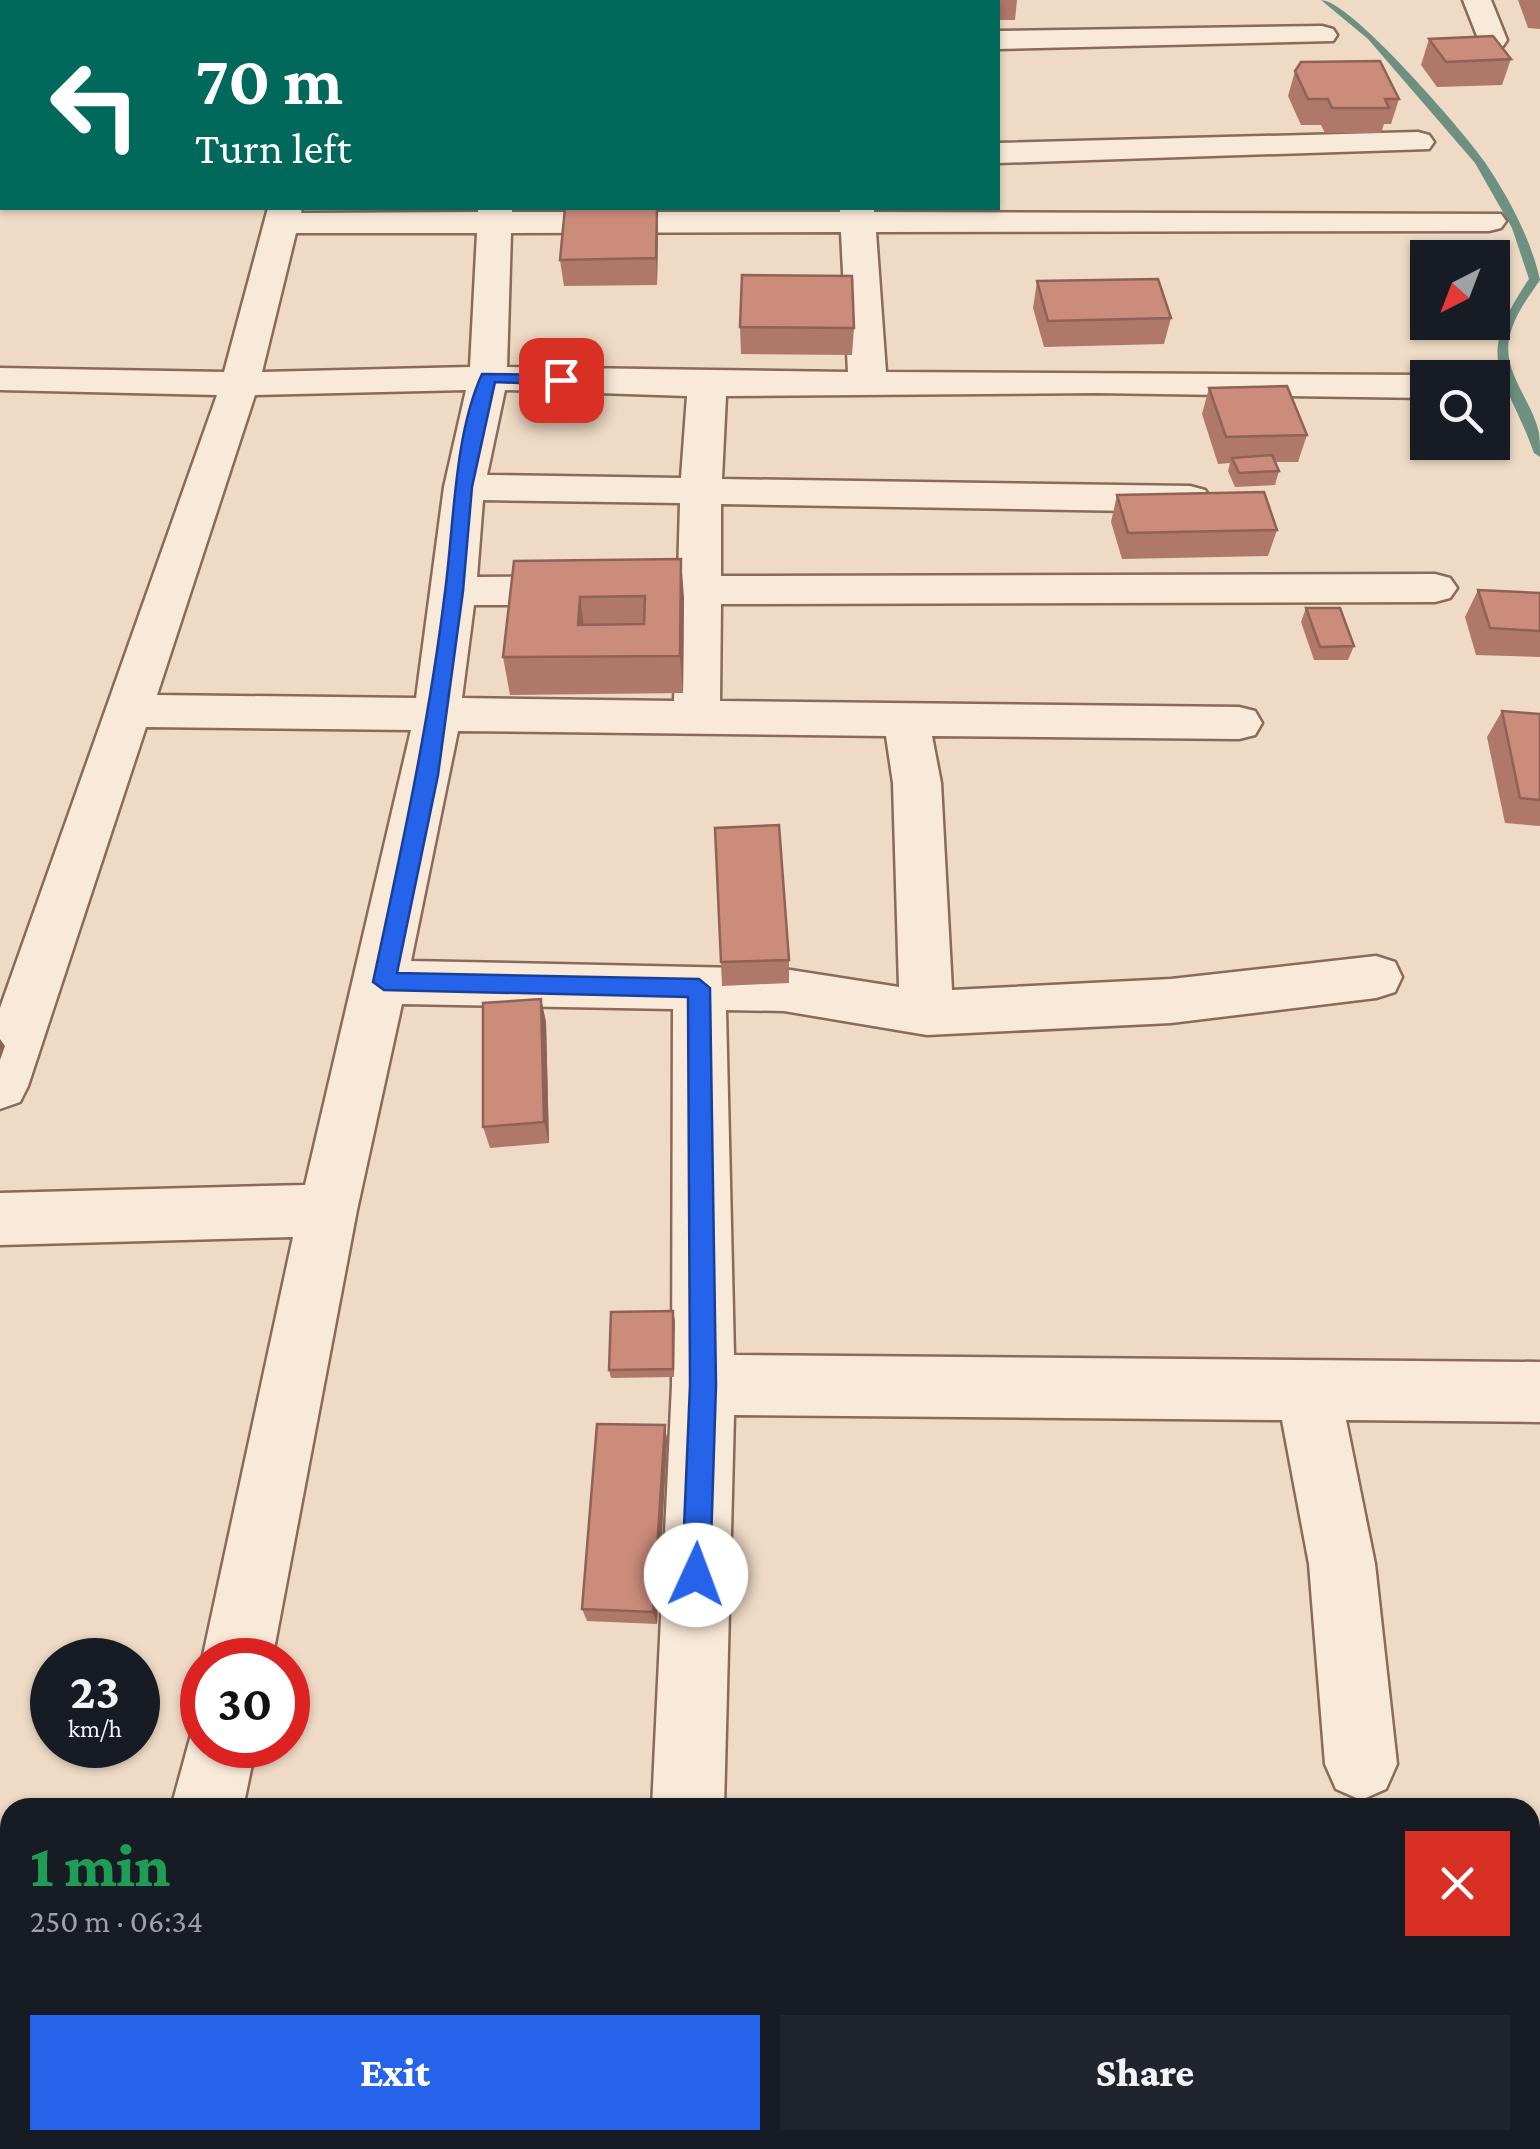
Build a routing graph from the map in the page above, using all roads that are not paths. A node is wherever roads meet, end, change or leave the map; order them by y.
1 (1477, 0) edge
2 (1322, 35) dead end
3 (1000, 40) edge
4 (1492, 40) edge
5 (1418, 142) dead end
6 (1000, 153) edge
7 (283, 215) edge
8 (858, 215) edge
9 (495, 217) edge
10 (1490, 221) dead end
11 (488, 378) junction
12 (0, 379) edge
13 (240, 384) junction
14 (868, 384) junction
15 (708, 385) junction
16 (1410, 386) edge
17 (464, 487) junction
18 (701, 488) junction
19 (1221, 500) edge
20 (1435, 588) dead end
21 (702, 590) junction
22 (454, 591) junction
23 (126, 711) junction
24 (437, 712) junction
25 (697, 714) junction
26 (906, 718) junction
27 (1239, 723) dead end
28 (1376, 977) dead end
29 (384, 982) junction
30 (699, 988) junction
31 (927, 1013) junction
32 (0, 1086) edge
33 (328, 1210) junction
34 (0, 1219) edge
35 (703, 1385) junction
36 (1308, 1389) junction
37 (1540, 1392) edge
38 (241, 1638) edge
39 (1361, 1764) dead end
40 (215, 1768) edge
41 (209, 1798) edge
42 (688, 1798) edge

1 - 4 street
2 - 3 street
5 - 6 street
7 - 9 street
7 - 13 street
8 - 9 street
8 - 10 street
8 - 14 street
9 - 11 street
11 - 13 street
11 - 15 street
11 - 17 street
12 - 13 street
13 - 23 street
14 - 15 street
14 - 16 street
15 - 18 street
17 - 18 street
17 - 22 street
18 - 19 street
18 - 21 street
20 - 21 street
21 - 22 street
21 - 25 street
22 - 24 street
23 - 24 street
23 - 32 street
24 - 25 street
24 - 29 street
25 - 26 street
26 - 27 street
26 - 31 street
28 - 31 street
29 - 30 street
29 - 33 street
30 - 31 street
30 - 35 street
33 - 34 street
33 - 38 street
35 - 36 street
35 - 42 street
36 - 37 street
36 - 39 street
40 - 41 street

